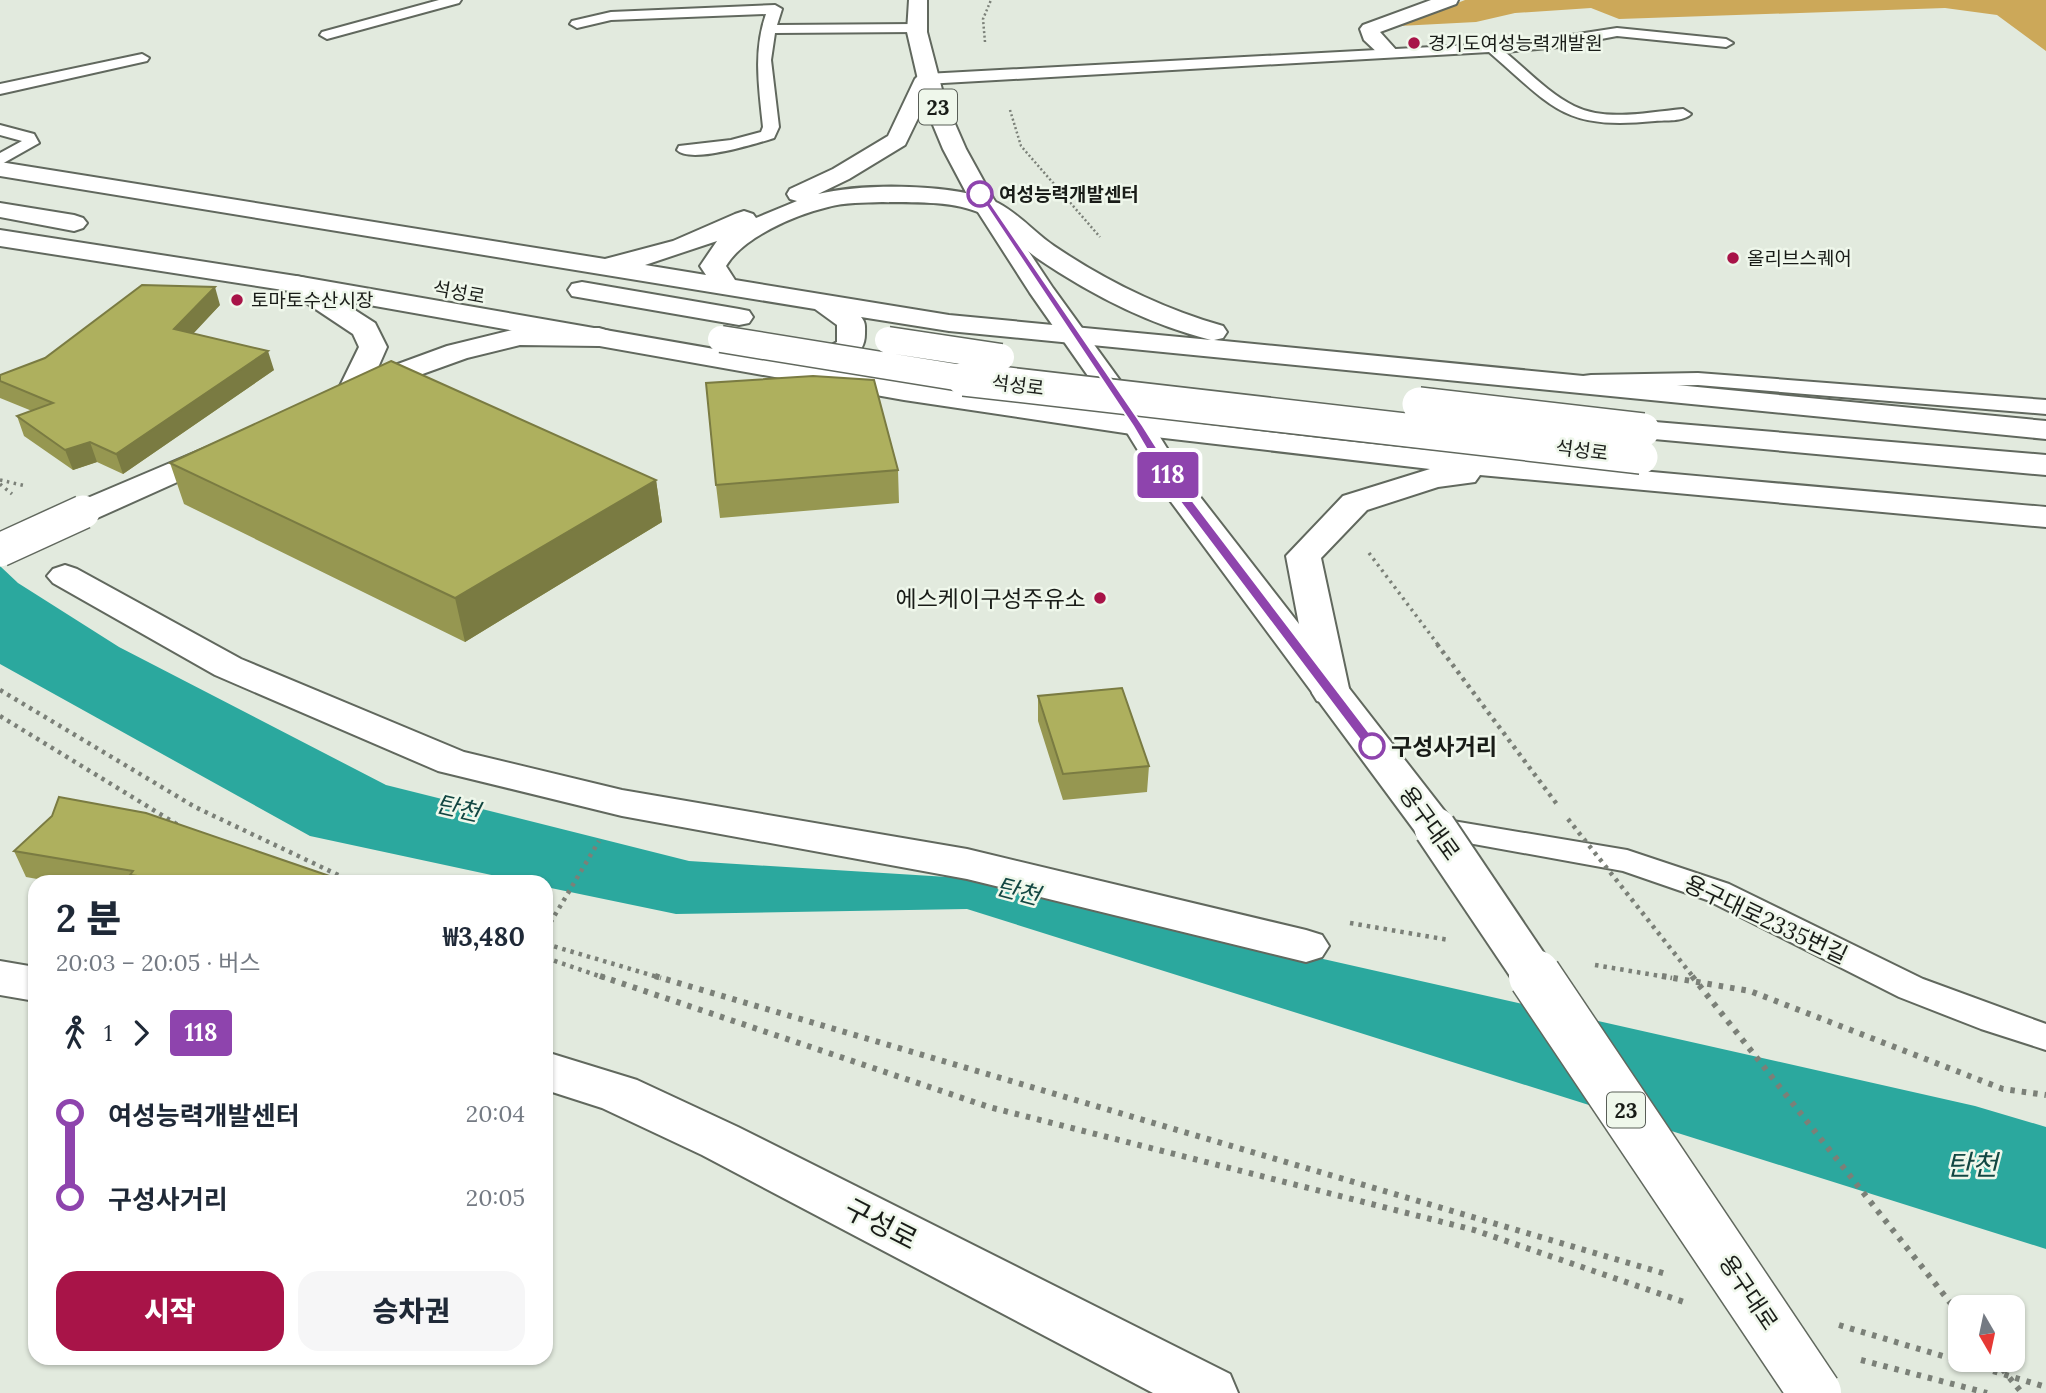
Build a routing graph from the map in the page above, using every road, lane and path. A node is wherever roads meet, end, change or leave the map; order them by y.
1 (454, 0) edge
2 (918, 0) edge
3 (1449, 0) edge
4 (773, 4) edge
5 (577, 24) dead end
6 (916, 28) junction
7 (768, 29) junction
8 (327, 35) dead end
9 (1726, 43) dead end
10 (1492, 47) junction
11 (1388, 52) junction
12 (142, 58) dead end
13 (926, 79) junction
14 (0, 89) edge
15 (1683, 114) dead end
16 (0, 130) edge
17 (685, 149) dead end
18 (0, 160) edge
19 (0, 169) edge
20 (0, 190) edge
21 (987, 207) junction
22 (0, 210) edge
23 (95, 227) dead end
24 (122, 232) dead end
25 (260, 235) dead end
26 (0, 238) edge
27 (583, 264) junction
28 (296, 284) junction
29 (726, 286) junction
30 (561, 287) dead end
31 (823, 302) junction
32 (730, 328) junction
33 (1073, 333) junction
34 (601, 337) junction
35 (1369, 363) junction
36 (762, 364) junction
37 (1558, 382) junction
38 (2046, 407) edge
39 (1138, 426) junction
40 (2046, 430) edge
41 (253, 436) edge
42 (1642, 443) junction
43 (2046, 465) edge
44 (1517, 470) junction
45 (2046, 495) edge
46 (2046, 517) edge
47 (0, 550) edge
48 (65, 576) dead end
49 (0, 690) edge
50 (1331, 692) junction
51 (0, 716) edge
52 (1568, 819) dead end
53 (183, 828) edge
54 (1435, 828) junction
55 (601, 839) dead end
56 (339, 875) edge
57 (553, 918) edge
58 (553, 946) edge
59 (1306, 946) dead end
60 (553, 960) edge
61 (0, 978) edge
62 (28, 983) edge
63 (2046, 1037) edge
64 (553, 1073) edge
65 (1672, 1276) dead end
66 (1948, 1300) edge
67 (1691, 1305) dead end
68 (1833, 1323) dead end
69 (1858, 1360) dead end
70 (2005, 1372) edge
71 (2046, 1387) edge
72 (1209, 1393) edge
73 (1815, 1393) edge
74 (1987, 1393) edge
75 (2022, 1393) edge

1 - 8 lane
2 - 6 main road, 용구대로 / 23
3 - 11 main road
4 - 5 lane
4 - 7 lane
6 - 7 lane
6 - 13 main road, 용구대로 / 23
7 - 17 lane
9 - 10 lane
10 - 11 lane
10 - 15 lane
11 - 13 lane
12 - 14 lane
13 - 21 main road, 용구대로 / 23
13 - 27 main road
16 - 18 lane
19 - 27 main road
20 - 25 main road
21 - 29 main road
21 - 33 main road, 용구대로 / 23
21 - 35 main road
22 - 23 main road
24 - 32 main road, 석성로
26 - 28 main road
27 - 29 main road
28 - 34 main road
28 - 34 main road
29 - 31 main road
30 - 32 main road, 석성로
31 - 33 main road
31 - 36 main road
32 - 42 main road, 석성로, bridge
33 - 35 main road
33 - 39 main road, 용구대로 / 23
34 - 36 main road
35 - 37 main road
36 - 39 main road
37 - 38 lane
37 - 40 main road
37 - 44 main road
39 - 44 main road
39 - 50 main road, 용구대로 / 23
41 - 47 main road, bridge
42 - 43 main road, 석성로
42 - 45 main road, 석성로
44 - 46 main road
44 - 50 main road
48 - 59 main road
49 - 56 path
50 - 54 main road, 용구대로 / 23
51 - 53 path
52 - 66 path, bridge
54 - 63 lane, 용구대로2335번길
54 - 73 main road, 용구대로 / 23, bridge
55 - 57 path
58 - 65 path
60 - 67 path
61 - 62 main road
64 - 72 main road, 구성로
68 - 71 path
69 - 74 path
70 - 75 path, bridge

